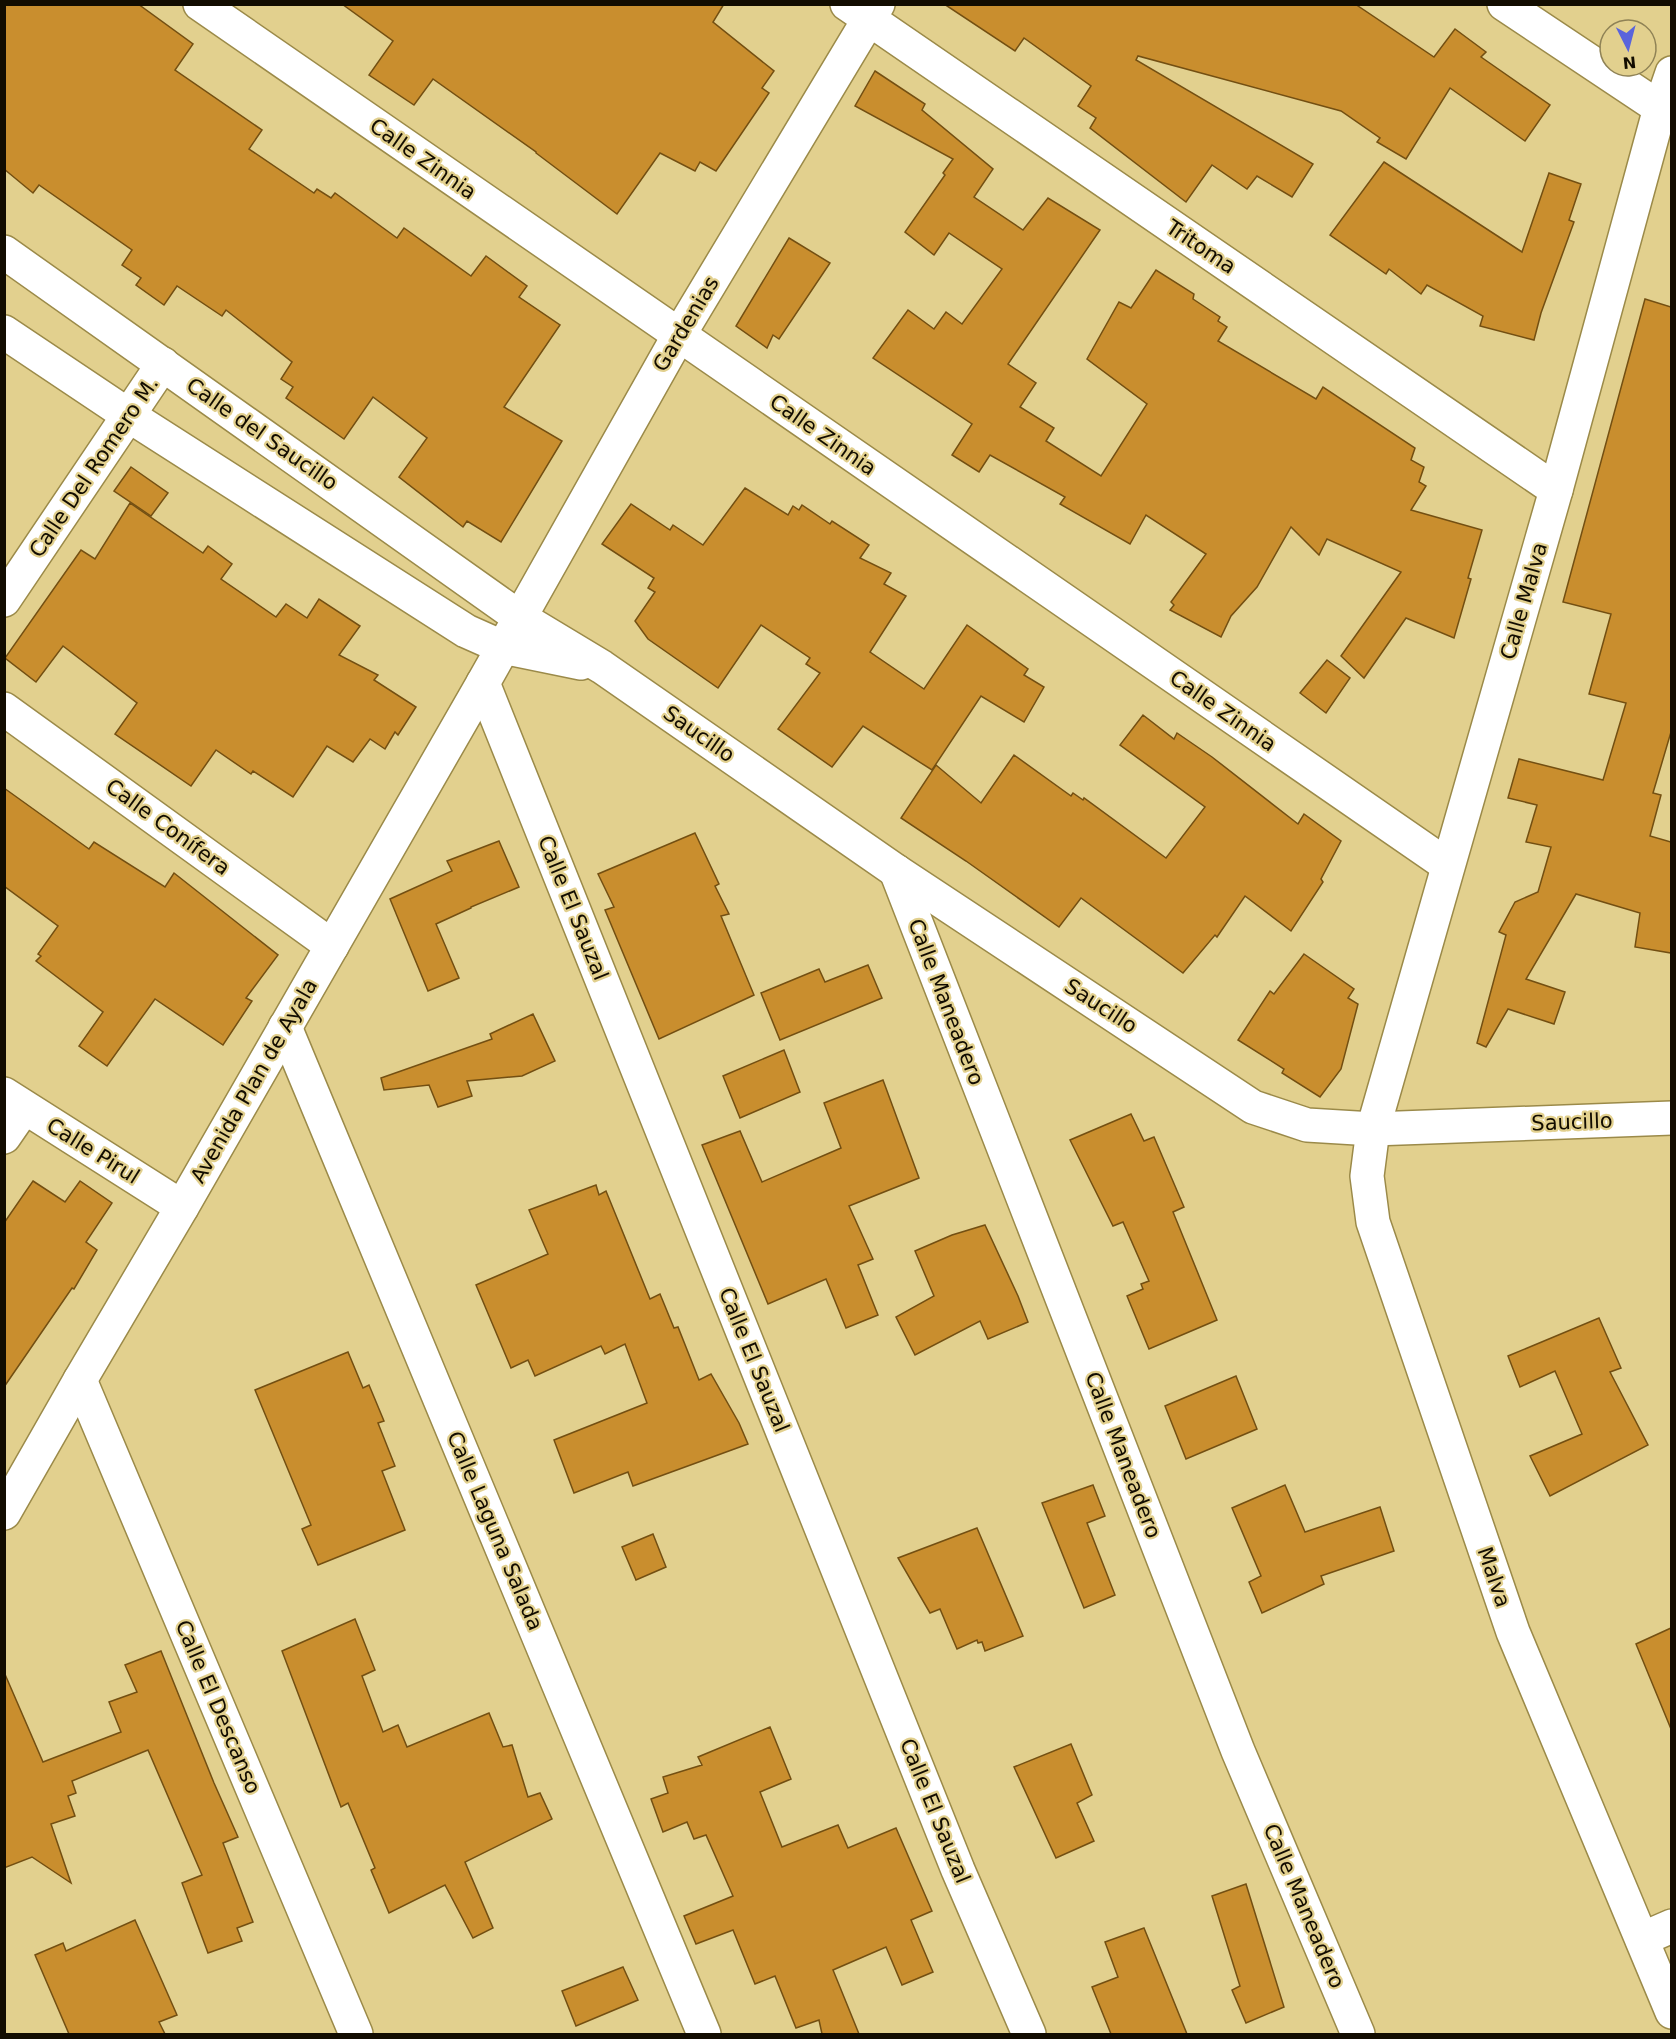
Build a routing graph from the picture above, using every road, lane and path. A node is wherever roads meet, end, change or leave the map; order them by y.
1 (200, 4) edge
2 (1504, 4) edge
3 (865, 10) edge
4 (1671, 73) edge
5 (1666, 112) edge
6 (4, 252) edge
7 (4, 332) edge
8 (679, 335) junction
9 (163, 364) junction
10 (128, 416) junction
11 (1556, 490) junction
12 (4, 600) edge
13 (519, 617) junction
14 (502, 647) junction
15 (602, 667) junction
16 (483, 683) junction
17 (4, 709) edge
18 (1447, 865) junction
19 (896, 871) junction
20 (332, 946) junction
21 (285, 1027) junction
22 (14, 1101) edge
23 (1671, 1118) edge
24 (1373, 1129) junction
25 (4, 1137) edge
26 (182, 1207) junction
27 (80, 1380) junction
28 (4, 1513) edge
29 (1671, 1926) edge
30 (1642, 1939) junction
31 (1671, 2012) edge
32 (356, 2034) edge
33 (705, 2034) edge
34 (1029, 2034) edge
35 (1358, 2034) edge

1 - 8 street, Calle Zinnia
2 - 5 street
3 - 8 street, Gardenias
3 - 11 street, Tritoma
4 - 5 street, Calle Malva
5 - 11 street, Calle Malva
6 - 9 street, Calle del Saucillo
7 - 10 street
8 - 13 street, Gardenias
8 - 18 street, Calle Zinnia
9 - 10 street, Calle Del Romero M.
9 - 13 street, Calle del Saucillo
10 - 12 street, Calle Del Romero M.
10 - 14 street
11 - 18 street, Calle Malva
13 - 14 street, Gardenias
13 - 15 street, Saucillo
14 - 15 street, Saucillo
14 - 16 street, Avenida Plan de Ayala
15 - 19 street, Saucillo
16 - 20 street, Avenida Plan de Ayala
16 - 34 street, Calle El Sauzal
17 - 20 street, Calle Conífera
18 - 24 street, Calle Malva
19 - 24 street, Saucillo
19 - 35 street, Calle Maneadero
20 - 21 street, Avenida Plan de Ayala
21 - 26 street, Avenida Plan de Ayala
21 - 33 street, Calle Laguna Salada
22 - 25 street
22 - 26 street, Calle Pirul
23 - 24 street, Saucillo
24 - 30 street, Malva
26 - 27 street, Avenida Plan de Ayala
27 - 28 street, Avenida Plan de Ayala
27 - 32 street, Calle El Descanso
29 - 30 street
30 - 31 street, Malva

